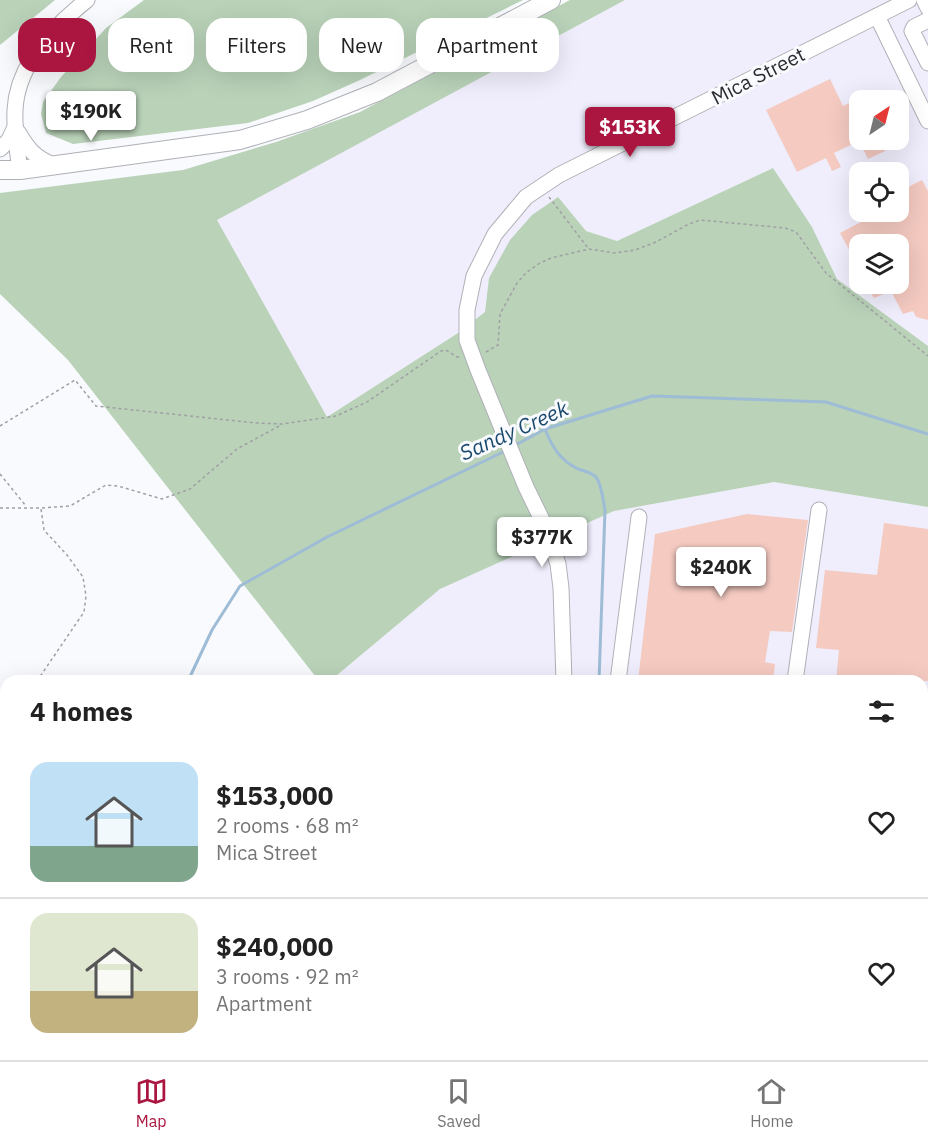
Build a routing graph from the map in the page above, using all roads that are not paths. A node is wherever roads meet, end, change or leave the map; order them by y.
1 (87, 0) edge
2 (550, 0) edge
3 (909, 0) edge
4 (924, 0) edge
5 (928, 8) edge
6 (877, 16) junction
7 (928, 20) edge
8 (928, 63) edge
9 (928, 121) edge
10 (15, 126) junction
11 (0, 149) edge
12 (54, 165) junction
13 (0, 170) edge
14 (20, 170) junction
15 (0, 179) edge
16 (819, 510) dead end
17 (639, 517) dead end
18 (564, 675) edge
19 (619, 675) edge
20 (796, 675) edge

1 - 10 street
2 - 12 main road
3 - 6 street, Mica Street
4 - 5 street
6 - 9 street
6 - 18 street, Mica Street
7 - 8 street
10 - 11 street
10 - 12 street
10 - 14 street
12 - 14 main road
13 - 14 main road
14 - 15 main road
16 - 20 street
17 - 19 street

